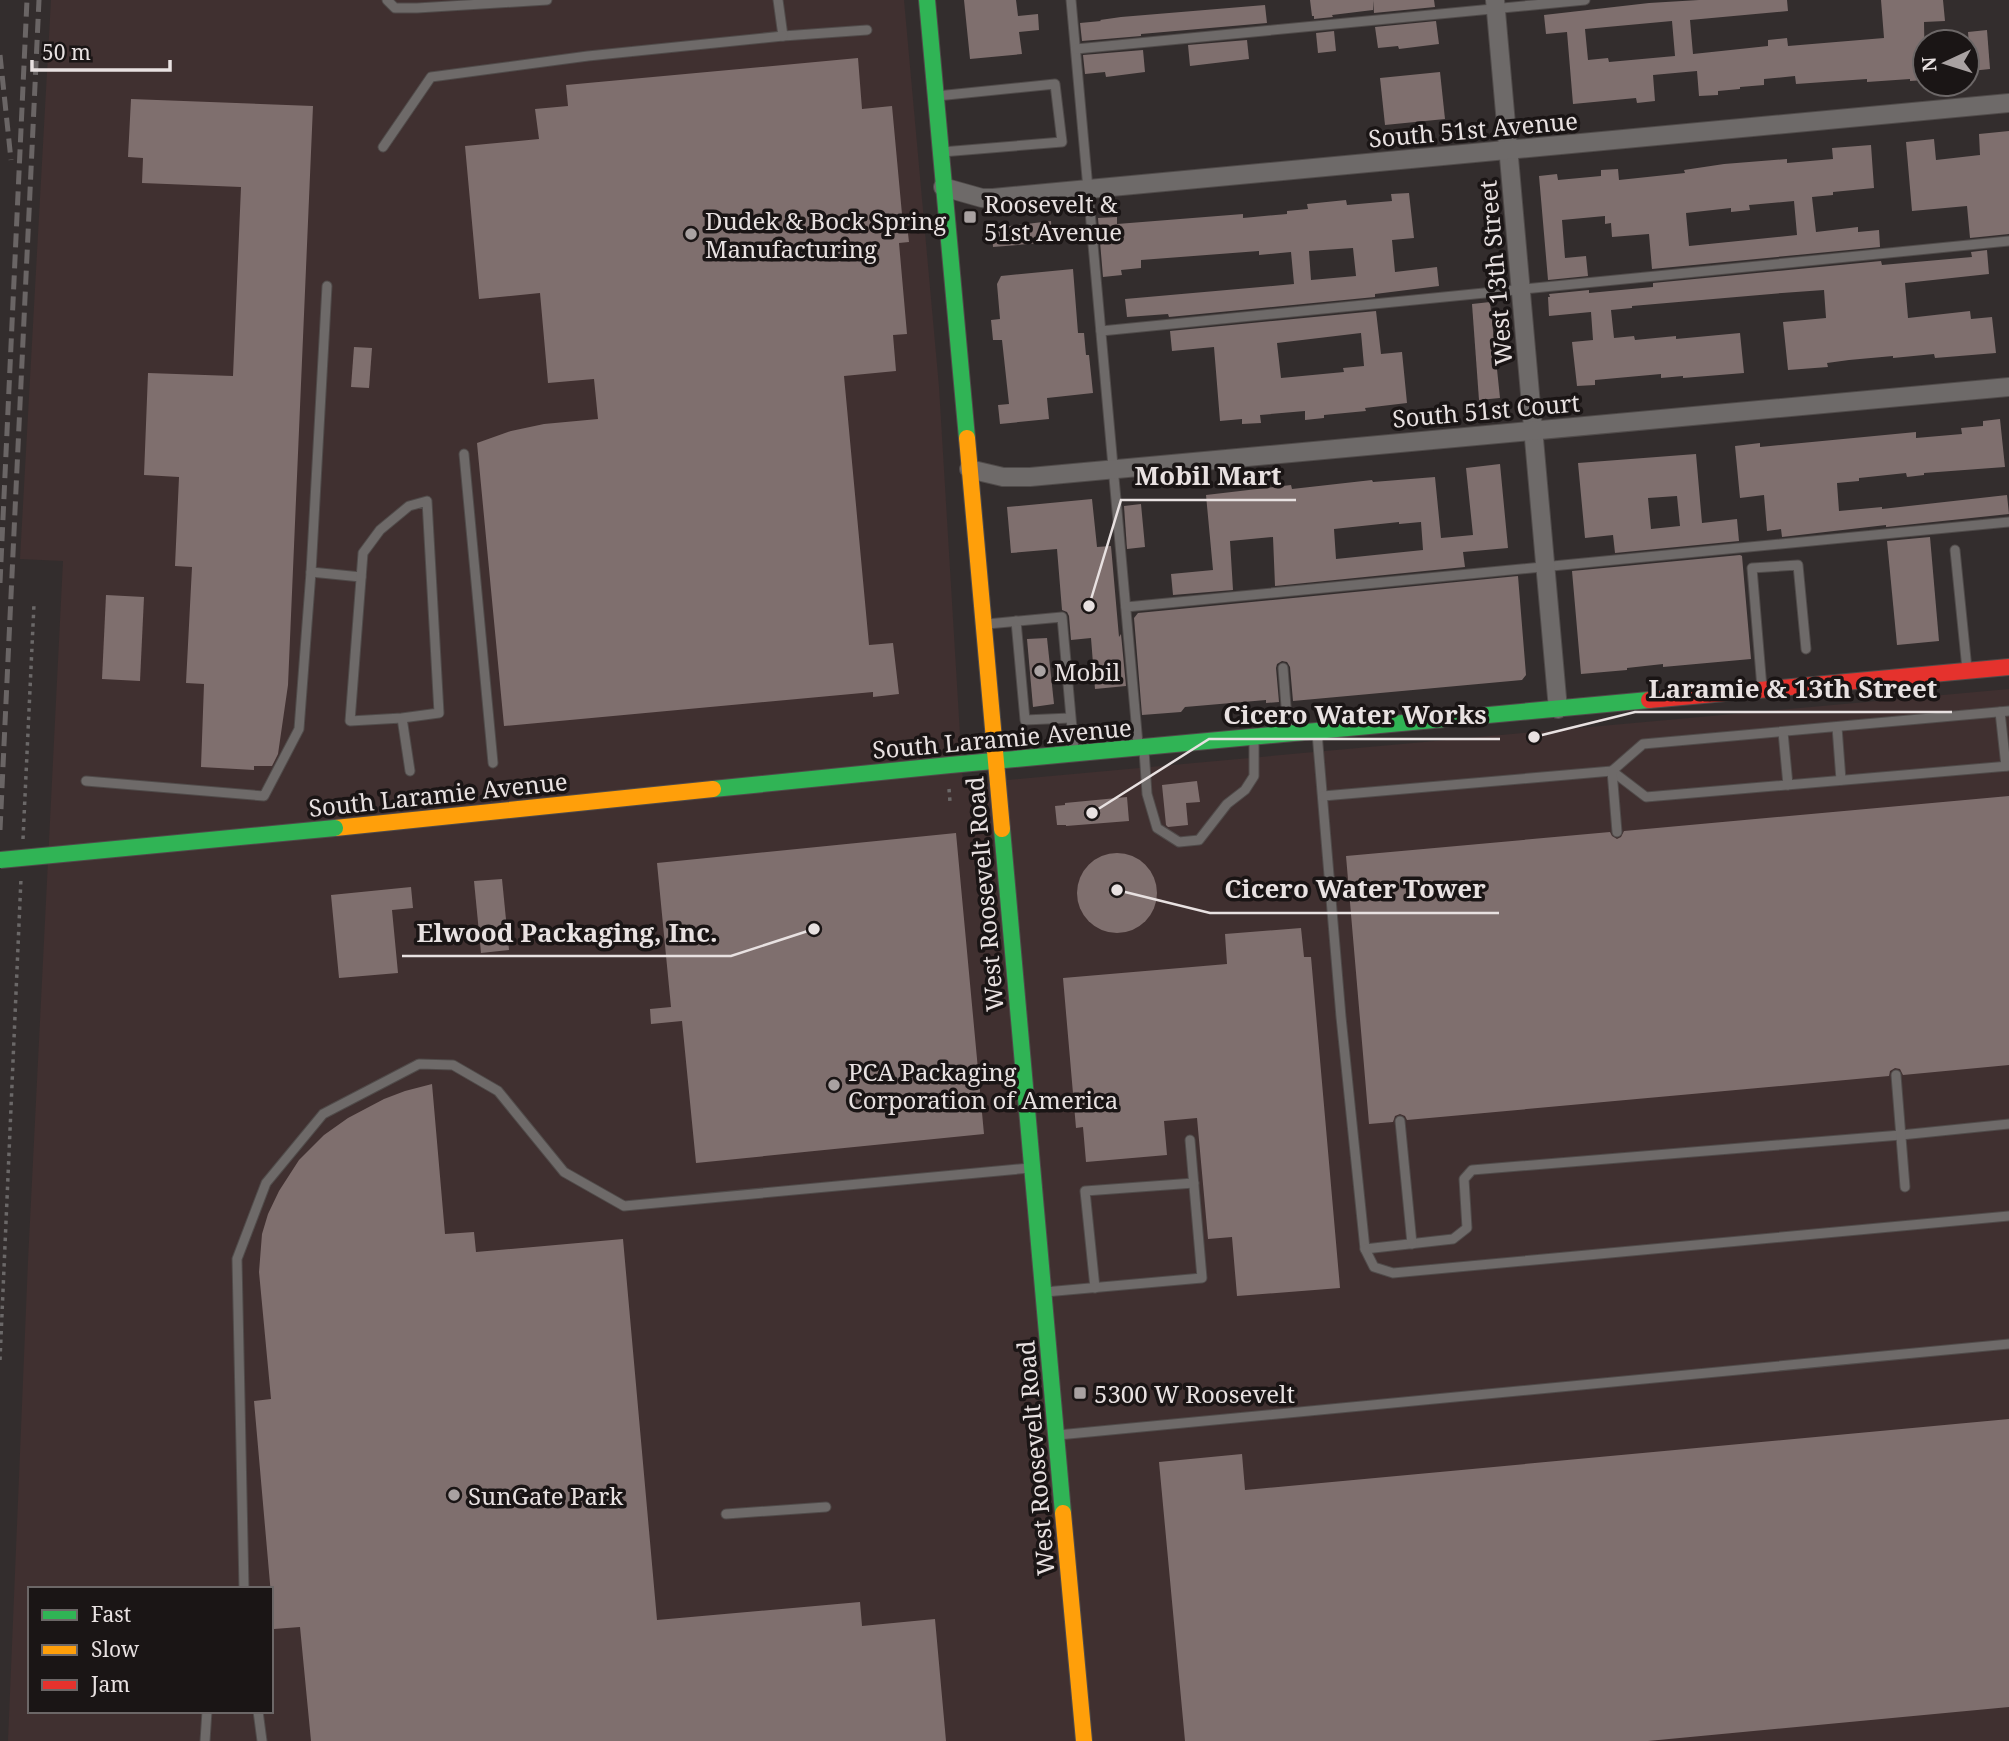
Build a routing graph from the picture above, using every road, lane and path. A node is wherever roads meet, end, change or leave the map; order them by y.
1 (387, 0) edge
2 (547, 0) edge
3 (778, 0) edge
4 (927, 0) edge
5 (1071, 0) edge
6 (1585, 0) edge
7 (1496, 4) edge
8 (867, 30) dead end
9 (783, 36) junction
10 (1076, 49) junction
11 (935, 96) junction
12 (2009, 103) edge
13 (383, 147) dead end
14 (1509, 150) junction
15 (940, 153) junction
16 (943, 187) junction
17 (1088, 189) junction
18 (2009, 241) edge
19 (327, 286) dead end
20 (1521, 289) junction
21 (1101, 331) junction
22 (2009, 387) edge
23 (1534, 430) junction
24 (464, 454) dead end
25 (969, 469) junction
26 (1113, 469) junction
27 (2009, 522) edge
28 (1955, 550) dead end
29 (1546, 566) junction
30 (311, 572) junction
31 (361, 577) junction
32 (34, 604) dead end
33 (1126, 607) junction
34 (1016, 621) junction
35 (983, 624) junction
36 (1807, 649) dead end
37 (2009, 667) edge
38 (1283, 668) dead end
39 (1968, 671) junction
40 (1762, 690) junction
41 (1558, 709) junction
42 (2005, 711) edge
43 (402, 718) junction
44 (1070, 718) junction
45 (1837, 727) junction
46 (1317, 731) junction
47 (1783, 732) junction
48 (950, 734) dead end
49 (1288, 734) junction
50 (1254, 737) junction
51 (951, 743) dead end
52 (1141, 747) junction
53 (1074, 753) junction
54 (995, 761) junction
55 (493, 763) dead end
56 (2007, 766) edge
57 (410, 771) dead end
58 (1612, 771) junction
59 (1841, 780) junction
60 (86, 781) dead end
61 (1788, 785) junction
62 (949, 789) dead end
63 (1322, 796) junction
64 (950, 802) dead end
65 (1617, 832) dead end
66 (22, 849) dead end
67 (0, 860) edge
68 (21, 877) dead end
69 (1895, 1075) dead end
70 (1399, 1121) dead end
71 (2009, 1124) edge
72 (1901, 1135) junction
73 (1190, 1140) dead end
74 (1032, 1168) junction
75 (1194, 1183) junction
76 (1906, 1187) dead end
77 (2009, 1216) edge
78 (1412, 1244) junction
79 (1365, 1249) junction
80 (1095, 1288) junction
81 (1043, 1292) junction
82 (2009, 1344) edge
83 (0, 1360) edge
84 (1056, 1435) junction
85 (827, 1507) dead end
86 (726, 1514) dead end
87 (244, 1587) edge
88 (207, 1713) edge
89 (258, 1713) edge
90 (205, 1741) edge
91 (262, 1741) edge
92 (1084, 1741) edge

1 - 2 lane
3 - 9 lane
4 - 11 main road, West Roosevelt Road
5 - 10 lane
6 - 7 lane
7 - 10 lane
7 - 14 street, West 13th Street
8 - 9 lane
9 - 13 lane
10 - 17 lane
11 - 15 main road, West Roosevelt Road
11 - 15 lane
12 - 14 street, South 51st Avenue
14 - 17 street, South 51st Avenue
14 - 20 street, West 13th Street
15 - 16 main road, West Roosevelt Road
16 - 17 street, South 51st Avenue
16 - 25 main road, West Roosevelt Road
17 - 21 lane
18 - 20 lane
19 - 30 lane
20 - 21 lane
20 - 23 street, West 13th Street
21 - 26 lane
22 - 23 street, South 51st Court
23 - 26 street, South 51st Court
23 - 29 street, West 13th Street
24 - 55 lane
25 - 26 street, South 51st Court
25 - 35 main road, West Roosevelt Road
26 - 33 lane
27 - 29 lane
28 - 39 lane
29 - 33 lane
29 - 41 street, West 13th Street
30 - 31 lane
30 - 60 lane
31 - 43 lane
31 - 43 lane
32 - 66 path
33 - 52 lane
34 - 35 lane
34 - 44 lane
34 - 44 lane
35 - 54 main road, West Roosevelt Road
36 - 40 lane
37 - 39 main road, South Laramie Avenue
38 - 49 lane
39 - 40 main road, South Laramie Avenue
40 - 41 main road, South Laramie Avenue
41 - 46 main road, South Laramie Avenue
42 - 45 lane
42 - 56 lane
43 - 57 lane
44 - 53 lane
45 - 47 lane
45 - 59 lane
46 - 49 main road, South Laramie Avenue
46 - 63 lane
47 - 58 lane
47 - 61 lane
48 - 51 path
49 - 50 main road, South Laramie Avenue
50 - 52 main road, South Laramie Avenue
50 - 52 lane
52 - 53 main road, South Laramie Avenue
53 - 54 main road, South Laramie Avenue
54 - 67 main road, South Laramie Avenue, bridge
54 - 74 main road, West Roosevelt Road
56 - 59 lane
58 - 61 lane
58 - 63 lane
58 - 65 lane
59 - 61 lane
62 - 64 path
63 - 79 lane
68 - 83 path
69 - 72 lane
70 - 78 lane
71 - 72 lane
72 - 76 lane
72 - 78 lane
73 - 75 lane
74 - 81 main road, West Roosevelt Road
74 - 87 lane
75 - 80 lane
75 - 80 lane
77 - 79 lane
78 - 79 lane
80 - 81 lane
81 - 84 main road, West Roosevelt Road
82 - 84 lane
84 - 92 main road, West Roosevelt Road
85 - 86 lane
88 - 90 lane
89 - 91 lane

